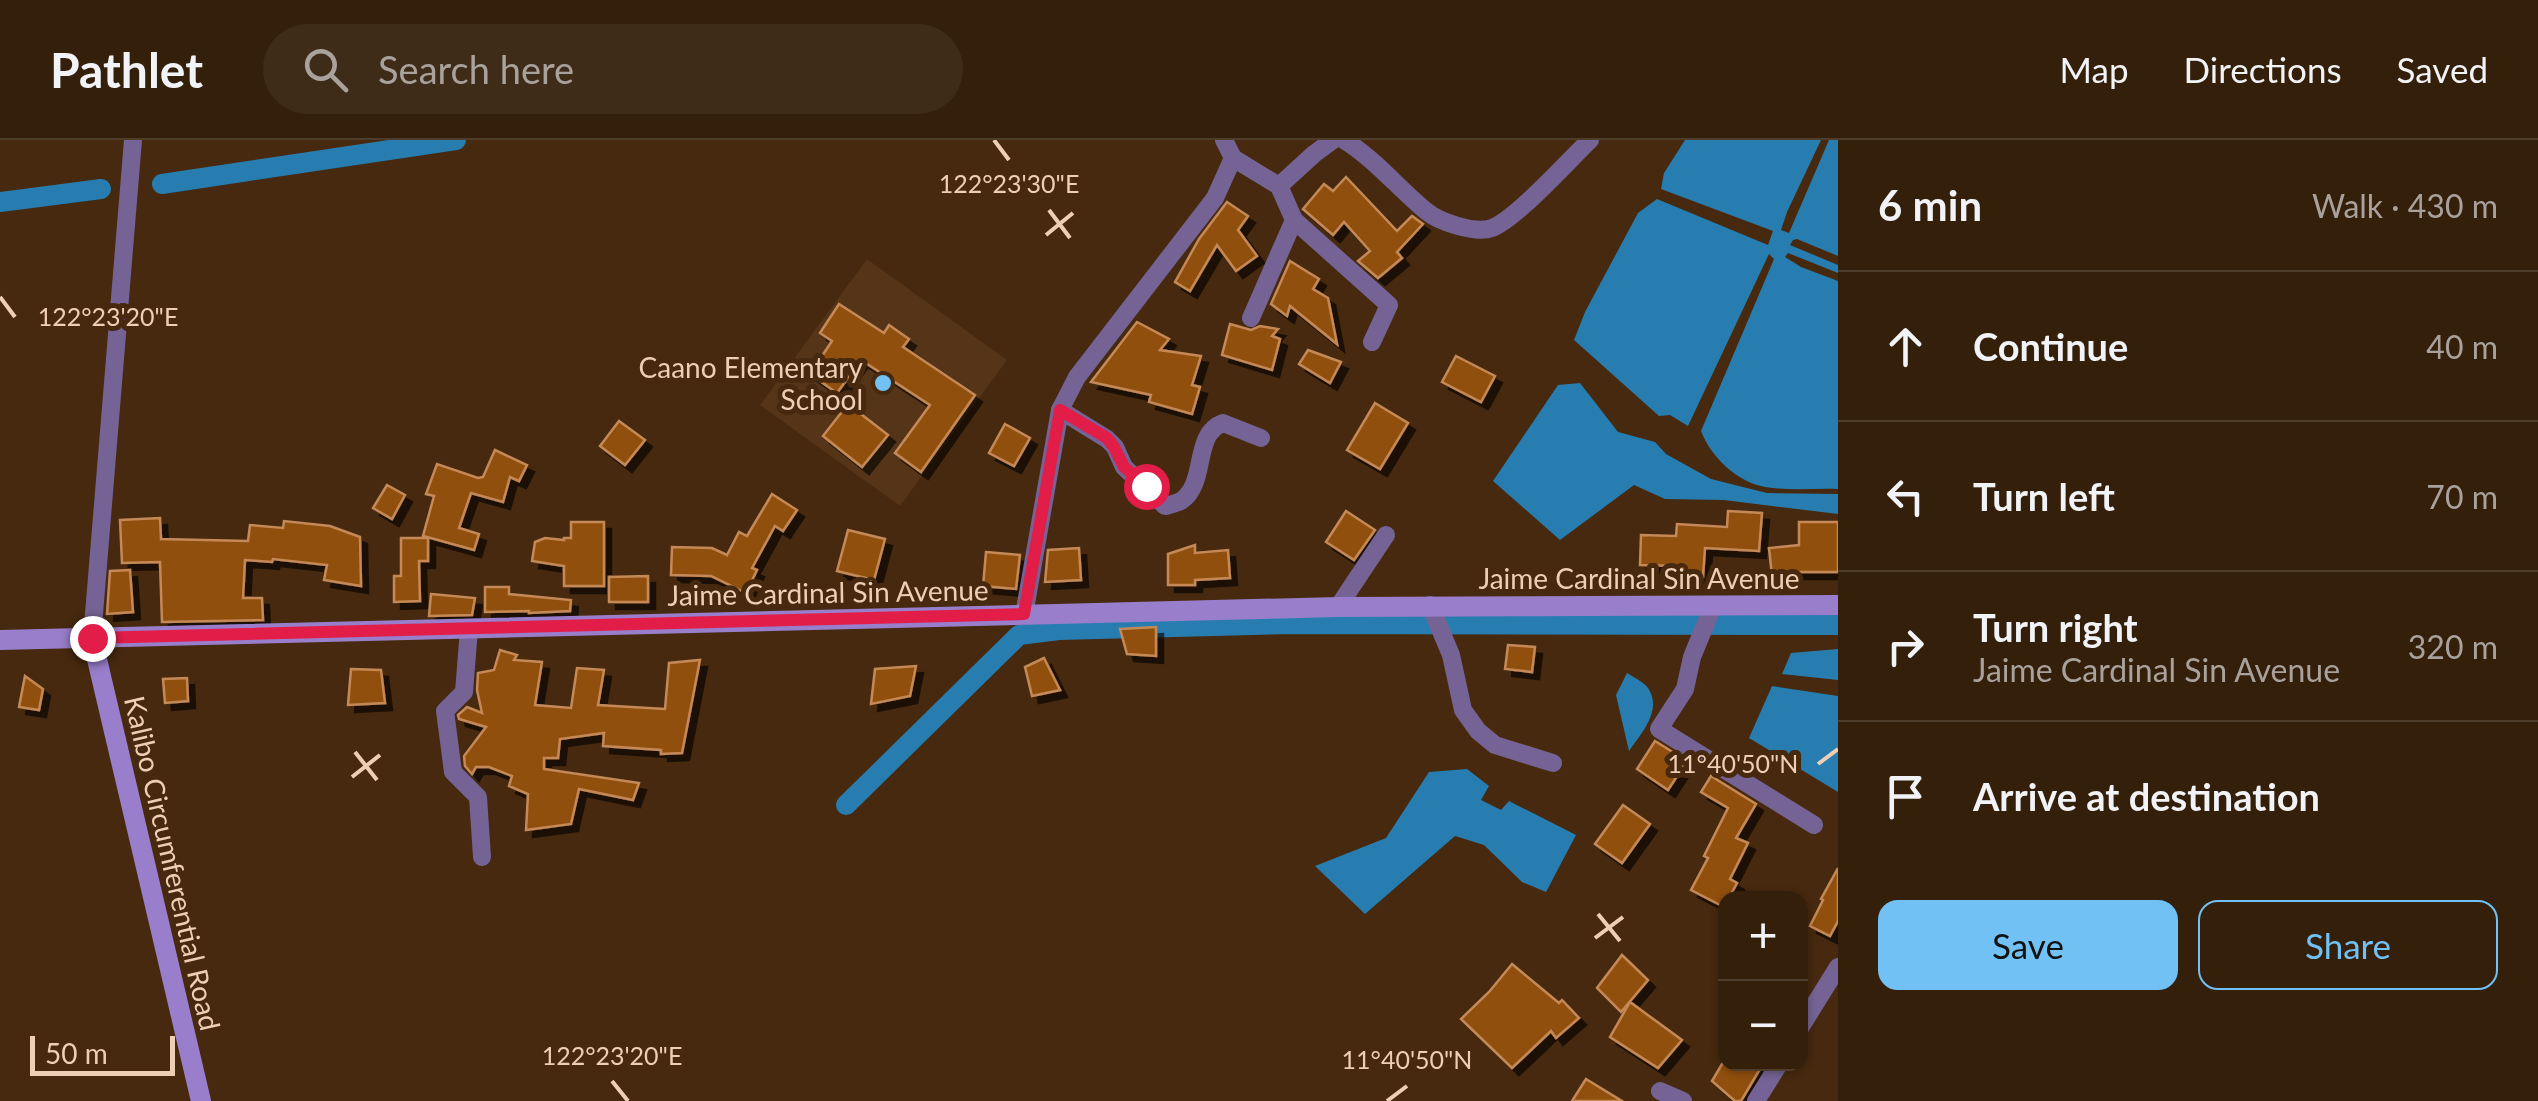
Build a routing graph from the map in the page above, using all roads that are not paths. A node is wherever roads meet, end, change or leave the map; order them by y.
1 (133, 140) edge
2 (1224, 140) edge
3 (1333, 140) edge
4 (1344, 140) edge
5 (1590, 140) edge
6 (1233, 158) junction
7 (1280, 186) junction
8 (1294, 220) junction
9 (1252, 318) dead end
10 (1372, 342) dead end
11 (1060, 410) junction
12 (1261, 438) dead end
13 (1386, 535) dead end
14 (1838, 605) edge
15 (1430, 606) junction
16 (1338, 607) junction
17 (1713, 607) junction
18 (1024, 614) junction
19 (469, 629) junction
20 (92, 638) junction
21 (0, 640) edge
22 (1552, 763) dead end
23 (1814, 825) dead end
24 (482, 857) dead end
25 (1838, 968) edge
26 (1808, 1015) edge
27 (1775, 1071) edge
28 (1660, 1091) dead end
29 (201, 1101) edge
30 (1684, 1101) edge
31 (1756, 1101) edge

1 - 20 street
2 - 6 street
3 - 7 street
4 - 5 street
6 - 7 street
6 - 11 street
7 - 8 street
8 - 9 street
8 - 10 street
11 - 12 street
11 - 18 street
13 - 16 street
14 - 17 main road, Jaime Cardinal Sin Avenue
15 - 16 main road, Jaime Cardinal Sin Avenue
15 - 17 main road, Jaime Cardinal Sin Avenue
15 - 22 street
16 - 18 main road, Jaime Cardinal Sin Avenue
17 - 23 street
18 - 19 main road, Jaime Cardinal Sin Avenue
19 - 20 main road, Jaime Cardinal Sin Avenue
19 - 24 street
20 - 21 main road, Jaime Cardinal Sin Avenue
20 - 29 main road, Kalibo Circumferential Road
25 - 26 street
27 - 31 street
28 - 30 street

